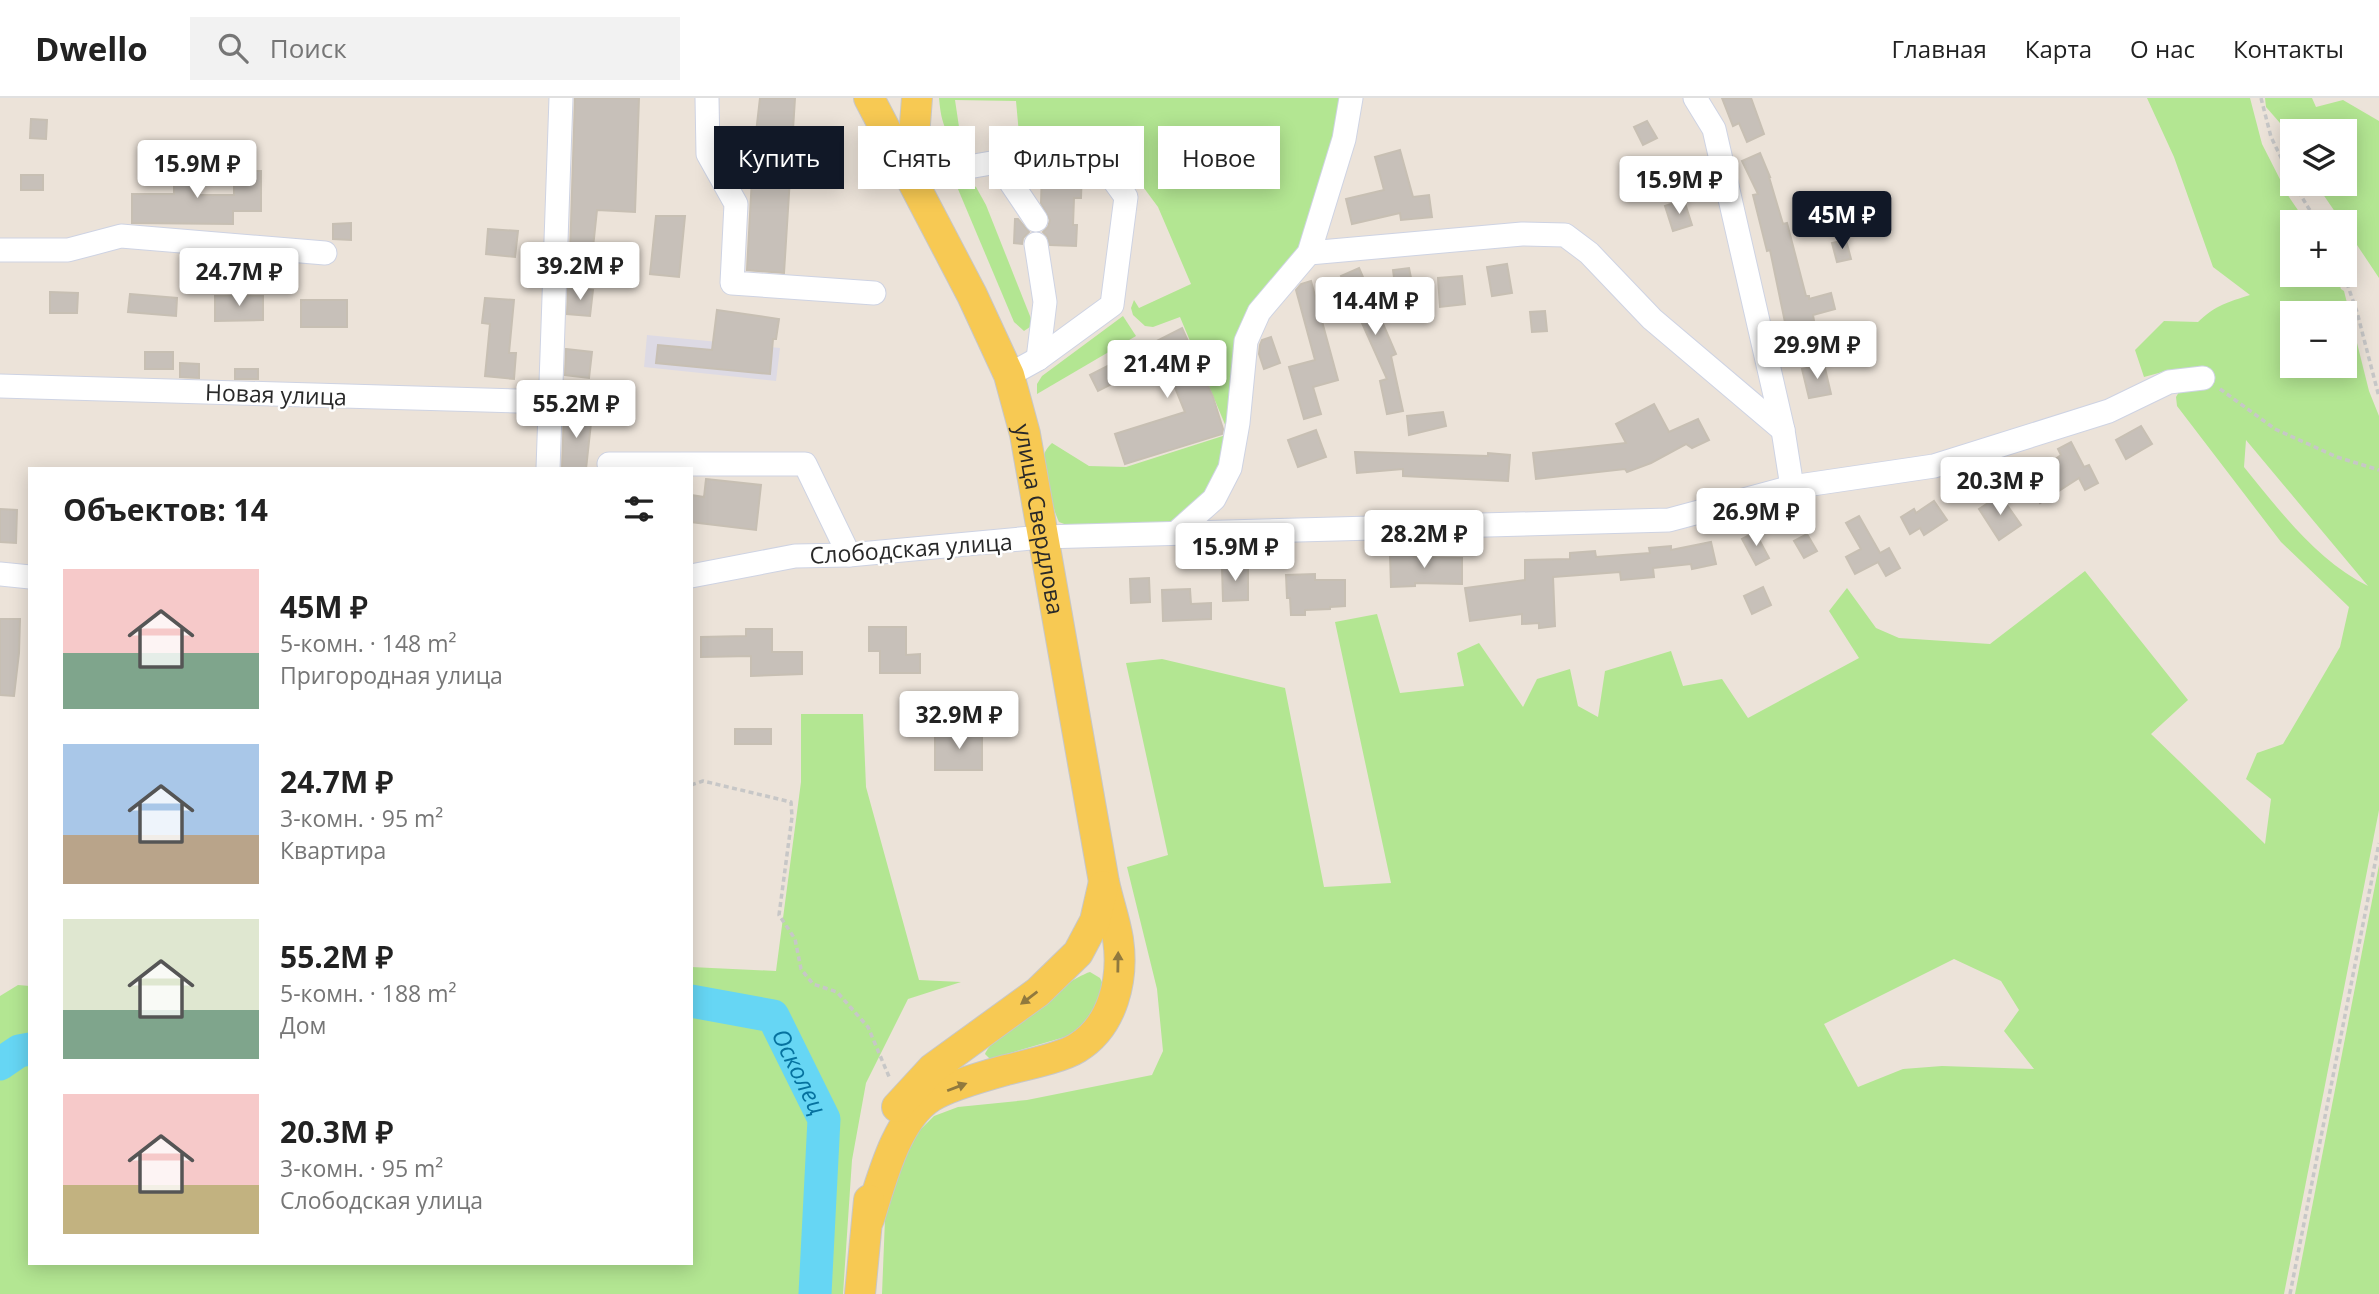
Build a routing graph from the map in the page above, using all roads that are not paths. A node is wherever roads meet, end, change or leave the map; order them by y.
1 (561, 98) edge
2 (707, 98) edge
3 (869, 98) edge
4 (893, 98) edge
5 (917, 98) edge
6 (1351, 98) edge
7 (1695, 98) edge
8 (884, 126) edge
9 (899, 126) edge
10 (915, 126) edge
11 (917, 189) edge
12 (1015, 189) edge
13 (1120, 189) edge
14 (1036, 220) dead end
15 (1036, 244) dead end
16 (0, 250) edge
17 (325, 253) dead end
18 (1309, 253) junction
19 (874, 293) dead end
20 (1038, 359) junction
21 (1009, 375) junction
22 (2203, 378) road end
23 (0, 386) edge
24 (551, 402) junction
25 (1783, 430) junction
26 (609, 464) dead end
27 (548, 467) edge
28 (1792, 487) junction
29 (1177, 532) junction
30 (1042, 537) junction
31 (849, 555) junction
32 (0, 574) edge
33 (693, 576) edge
34 (28, 577) edge
35 (1104, 882) junction
36 (869, 1219) junction
37 (860, 1294) edge

1 - 24 street
2 - 19 street
3 - 8 main road
4 - 9 main road
5 - 10 main road
6 - 18 street
7 - 25 street
11 - 21 main road, улица Свердлова
12 - 14 street
13 - 20 street
15 - 20 street
16 - 17 street
18 - 25 street
18 - 29 street
20 - 21 street
21 - 30 main road, улица Свердлова
22 - 28 street, Слободская улица
23 - 24 street, Новая улица
24 - 27 street
25 - 28 street
26 - 31 street
28 - 29 street, Слободская улица
29 - 30 street, Слободская улица
30 - 31 street, Слободская улица
30 - 35 main road, улица Свердлова
31 - 33 street, Слободская улица
32 - 34 street
35 -> 36 main road, улица Свердлова
36 -> 35 main road, улица Свердлова
36 - 37 main road, улица Свердлова

